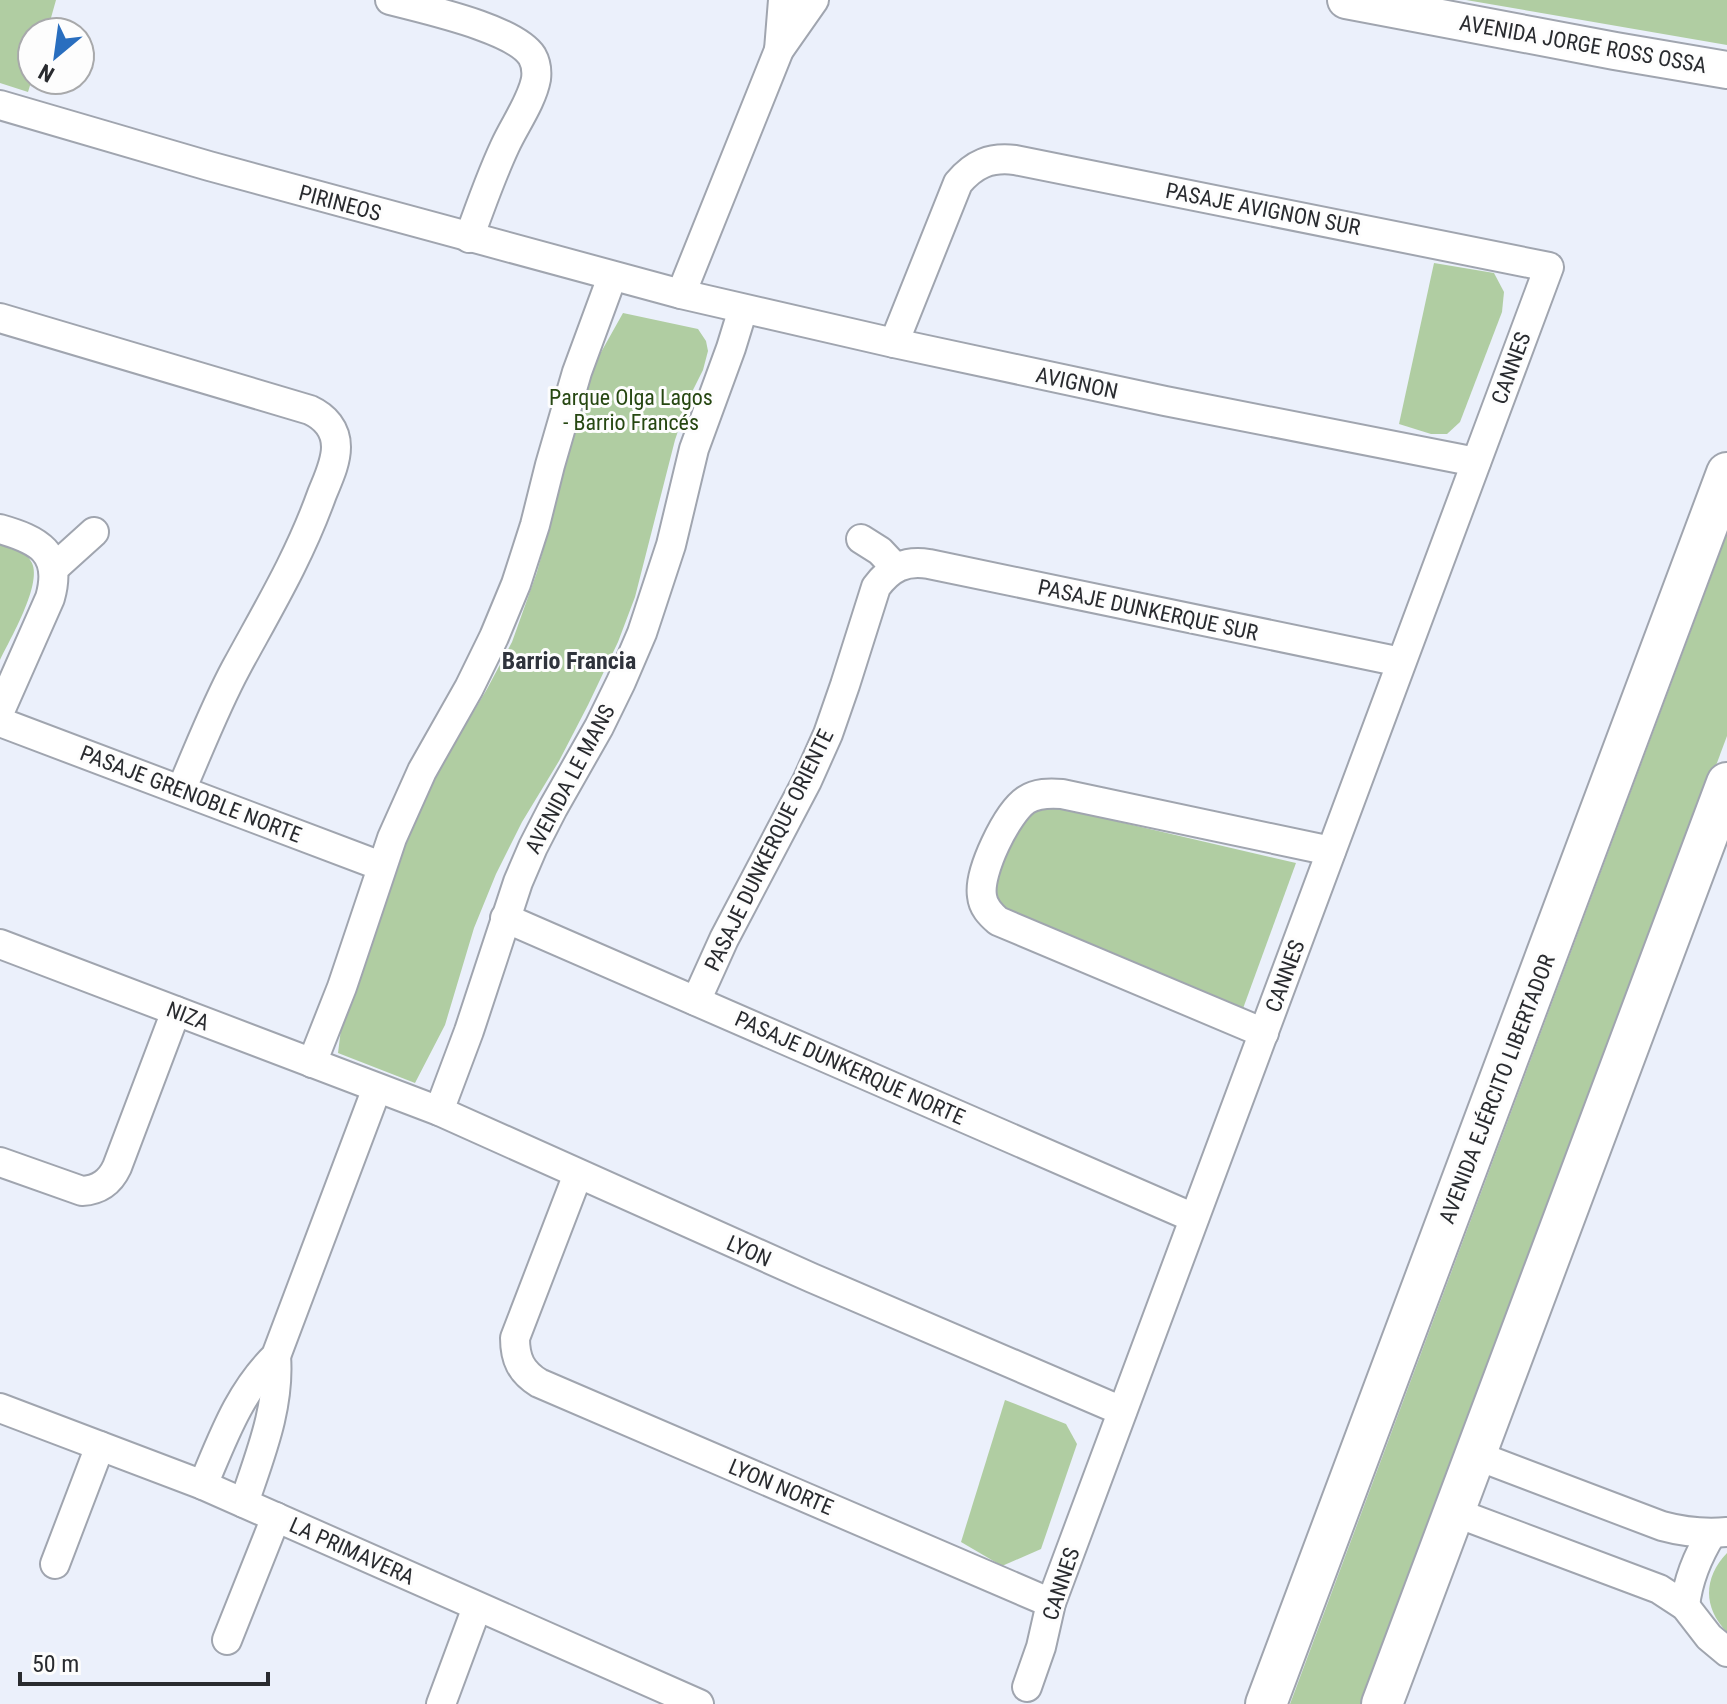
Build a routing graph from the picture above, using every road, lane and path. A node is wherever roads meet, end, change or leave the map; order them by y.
1 (390, 0) edge
2 (783, 0) edge
3 (814, 0) edge
4 (1346, 0) edge
5 (779, 50) junction
6 (1727, 70) edge
7 (0, 105) edge
8 (469, 238) junction
9 (1549, 267) joint
10 (612, 277) junction
11 (681, 294) junction
12 (743, 309) junction
13 (0, 318) edge
14 (894, 343) junction
15 (1476, 462) junction
16 (1727, 473) edge
17 (0, 529) edge
18 (94, 532) dead end
19 (861, 539) dead end
20 (895, 567) junction
21 (53, 569) junction
22 (1401, 662) junction
23 (0, 711) edge
24 (0, 722) edge
25 (1727, 783) edge
26 (181, 790) junction
27 (1331, 851) junction
28 (381, 866) junction
29 (505, 918) junction
30 (0, 944) edge
31 (696, 1001) junction
32 (176, 1011) junction
33 (1264, 1033) junction
34 (312, 1063) junction
35 (377, 1088) junction
36 (439, 1111) junction
37 (0, 1162) edge
38 (578, 1174) junction
39 (1194, 1218) junction
40 (276, 1356) junction
41 (0, 1408) edge
42 (1122, 1411) junction
43 (100, 1446) junction
44 (1475, 1455) junction
45 (203, 1485) junction
46 (244, 1503) junction
47 (1454, 1512) junction
48 (276, 1517) junction
49 (1719, 1533) edge
50 (55, 1564) dead end
51 (1051, 1603) junction
52 (1685, 1606) junction
53 (477, 1607) junction
54 (227, 1640) dead end
55 (1727, 1652) edge
56 (1027, 1687) dead end
57 (441, 1704) edge
58 (699, 1704) edge
59 (1266, 1704) edge
60 (1382, 1704) edge

1 - 8 street
2 - 5 street
3 - 5 street
4 - 6 street, AVENIDA JORGE ROSS OSSA
5 - 11 street
7 - 8 street, PIRINEOS
8 - 10 street, PIRINEOS
9 - 14 street, PASAJE AVIGNON SUR
9 - 15 street, CANNES
10 - 11 street, PIRINEOS
10 - 28 street
11 - 12 street, AVIGNON
12 - 14 street, AVIGNON
12 - 29 street, AVENIDA LE MANS
13 - 26 street
14 - 15 street, AVIGNON
15 - 22 street, CANNES
16 - 59 main road, AVENIDA EJÉRCITO LIBERTADOR
17 - 21 street
18 - 21 street
19 - 20 street
20 - 22 street, PASAJE DUNKERQUE SUR
20 - 31 street, PASAJE DUNKERQUE ORIENTE
21 - 23 street
22 - 27 street, CANNES
24 - 26 street, PASAJE GRENOBLE NORTE
25 - 44 main road
26 - 28 street, PASAJE GRENOBLE NORTE
27 - 33 street, CANNES
27 - 33 street
28 - 34 street
29 - 31 street, PASAJE DUNKERQUE NORTE
29 - 36 street, AVENIDA LE MANS
30 - 32 street, NIZA
31 - 39 street, PASAJE DUNKERQUE NORTE
32 - 34 street, NIZA
32 - 37 street
33 - 39 street, CANNES
34 - 35 street, NIZA
35 - 36 street, LYON
35 - 40 street
36 - 38 street, LYON
38 - 42 street, LYON
38 - 51 street, LYON NORTE
39 - 42 street, CANNES
40 - 45 street
40 - 46 street
41 - 43 street, LA PRIMAVERA
42 - 51 street, CANNES
43 - 45 street, LA PRIMAVERA
43 - 50 street
44 - 47 main road
44 - 49 street
45 - 46 street, LA PRIMAVERA
46 - 48 street, LA PRIMAVERA
47 - 52 street
47 - 60 main road
48 - 53 street, LA PRIMAVERA
48 - 54 street
49 - 52 street
51 - 56 street, CANNES
52 - 55 street
53 - 57 street
53 - 58 street, LA PRIMAVERA

